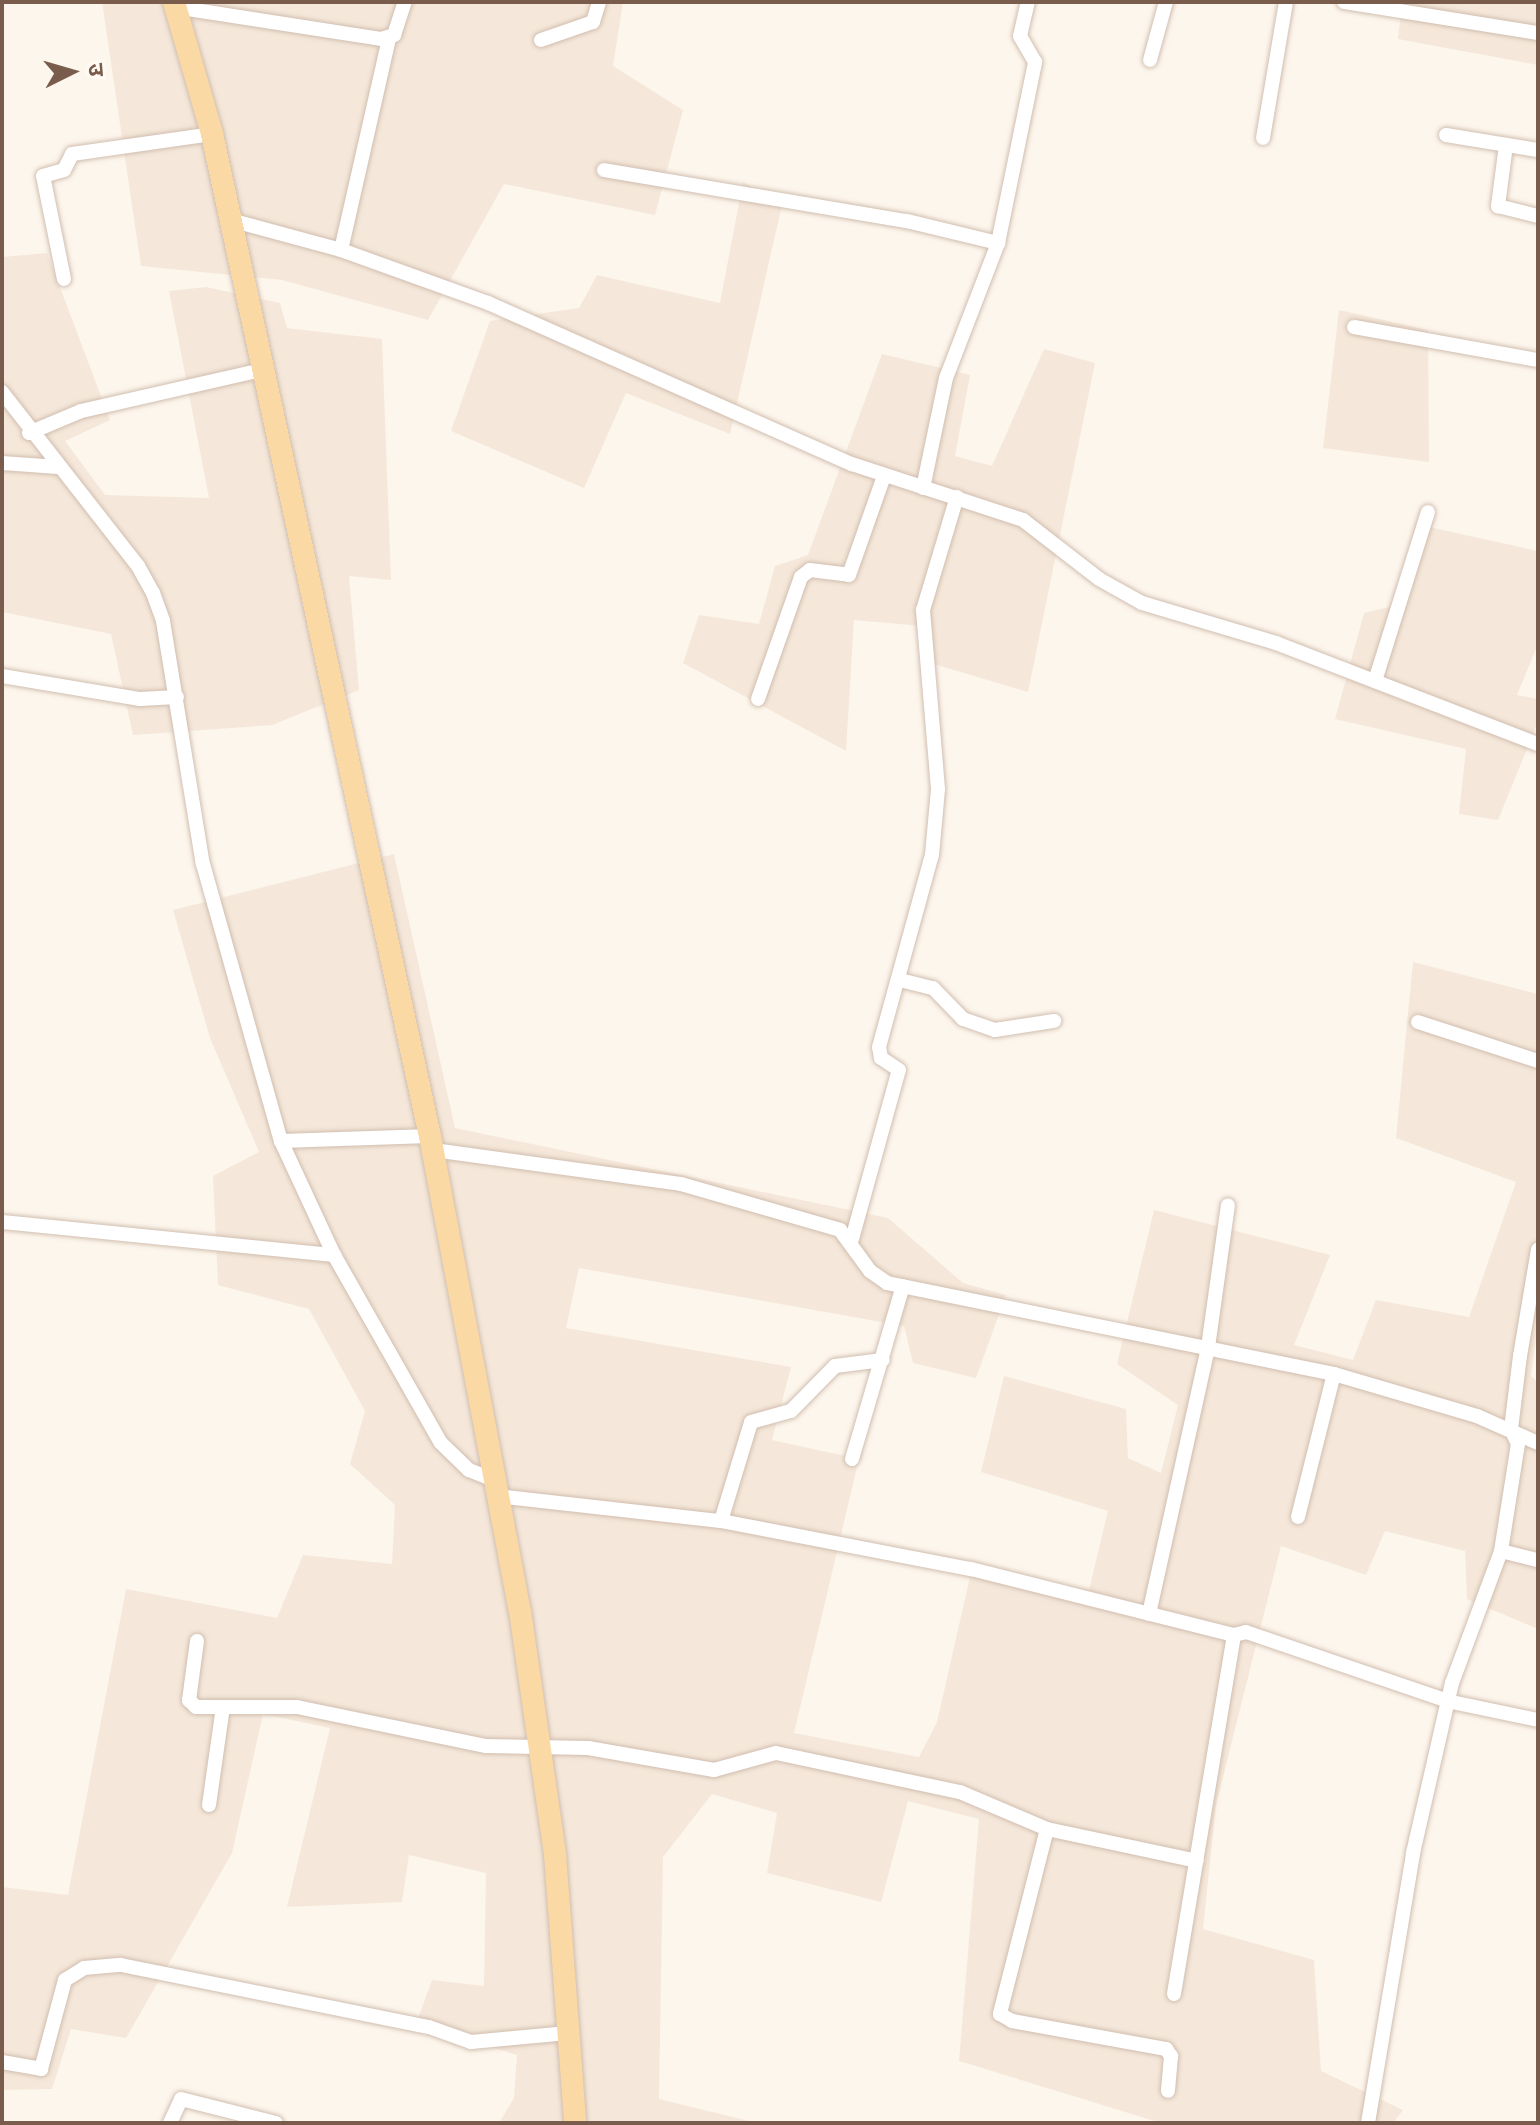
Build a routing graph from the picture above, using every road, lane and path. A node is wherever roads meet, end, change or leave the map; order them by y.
1 (405, 2) edge
2 (599, 2) edge
3 (1028, 2) edge
4 (1166, 2) edge
5 (1286, 2) edge
6 (1344, 2) edge
7 (174, 4) edge
8 (1422, 8) edge
9 (1538, 33) edge
10 (389, 38) junction
11 (541, 40) dead end
12 (1150, 60) dead end
13 (212, 134) junction
14 (1446, 135) dead end
15 (1263, 138) dead end
16 (1506, 145) junction
17 (1538, 150) edge
18 (604, 170) dead end
19 (1538, 216) edge
20 (227, 219) junction
21 (998, 243) junction
22 (341, 250) junction
23 (64, 279) dead end
24 (1354, 327) dead end
25 (1538, 360) edge
26 (262, 370) junction
27 (2, 392) edge
28 (29, 433) junction
29 (2, 463) edge
30 (58, 467) junction
31 (884, 476) junction
32 (923, 488) junction
33 (957, 497) junction
34 (1428, 512) dead end
35 (2, 676) edge
36 (1375, 681) junction
37 (177, 697) junction
38 (758, 699) dead end
39 (1538, 744) edge
40 (900, 980) junction
41 (1054, 1021) dead end
42 (1418, 1022) dead end
43 (1538, 1061) edge
44 (281, 1141) junction
45 (431, 1143) junction
46 (1228, 1205) dead end
47 (2, 1222) edge
48 (852, 1239) junction
49 (1538, 1250) edge
50 (334, 1255) junction
51 (903, 1286) junction
52 (1534, 1290) edge
53 (1208, 1347) junction
54 (883, 1360) junction
55 (1334, 1374) junction
56 (1511, 1429) junction
57 (1538, 1443) edge
58 (852, 1459) dead end
59 (495, 1488) junction
60 (1298, 1517) dead end
61 (721, 1521) junction
62 (1501, 1551) junction
63 (1538, 1560) edge
64 (1149, 1614) junction
65 (1234, 1635) junction
66 (197, 1641) dead end
67 (1447, 1701) junction
68 (223, 1707) junction
69 (1538, 1720) edge
70 (540, 1748) junction
71 (209, 1805) dead end
72 (1047, 1829) junction
73 (1197, 1861) junction
74 (1174, 1994) dead end
75 (568, 2033) junction
76 (2, 2062) edge
77 (1168, 2091) dead end
78 (170, 2123) edge
79 (276, 2123) edge
80 (575, 2123) edge
81 (1368, 2123) edge

1 - 10 street
2 - 11 street
3 - 21 street
4 - 12 street
5 - 15 street
6 - 8 street
7 - 10 street
7 - 13 main road
8 - 9 street
10 - 22 street
13 - 20 main road
13 - 23 street
14 - 16 street
16 - 17 street
16 - 19 street
18 - 21 street
20 - 22 street
20 - 26 main road
21 - 32 street
22 - 31 street
24 - 25 street
26 - 28 street
26 - 45 main road
27 - 28 street
28 - 30 street
29 - 30 street
30 - 37 street
31 - 32 street
31 - 38 street
32 - 33 street
33 - 36 street
33 - 40 street
34 - 36 street
35 - 37 street
36 - 39 street
37 - 44 street
40 - 41 street
40 - 48 street
42 - 43 street
44 - 45 street
44 - 50 street
45 - 48 street
45 - 59 main road
46 - 53 street
47 - 50 street
48 - 51 street
49 - 52 street
50 - 59 street
51 - 53 street
51 - 54 street
52 - 56 street
53 - 55 street
53 - 64 street
54 - 58 street
54 - 61 street
55 - 56 street
55 - 60 street
56 - 57 street
56 - 62 street
59 - 61 street
59 - 70 main road
61 - 64 street
62 - 63 street
62 - 67 street
64 - 65 street
65 - 67 street
65 - 73 street
66 - 68 street
67 - 69 street
67 - 81 street
68 - 70 street
68 - 71 street
70 - 72 street
70 - 75 main road
72 - 73 street
72 - 77 street
73 - 74 street
75 - 76 street
75 - 80 main road
78 - 79 street

